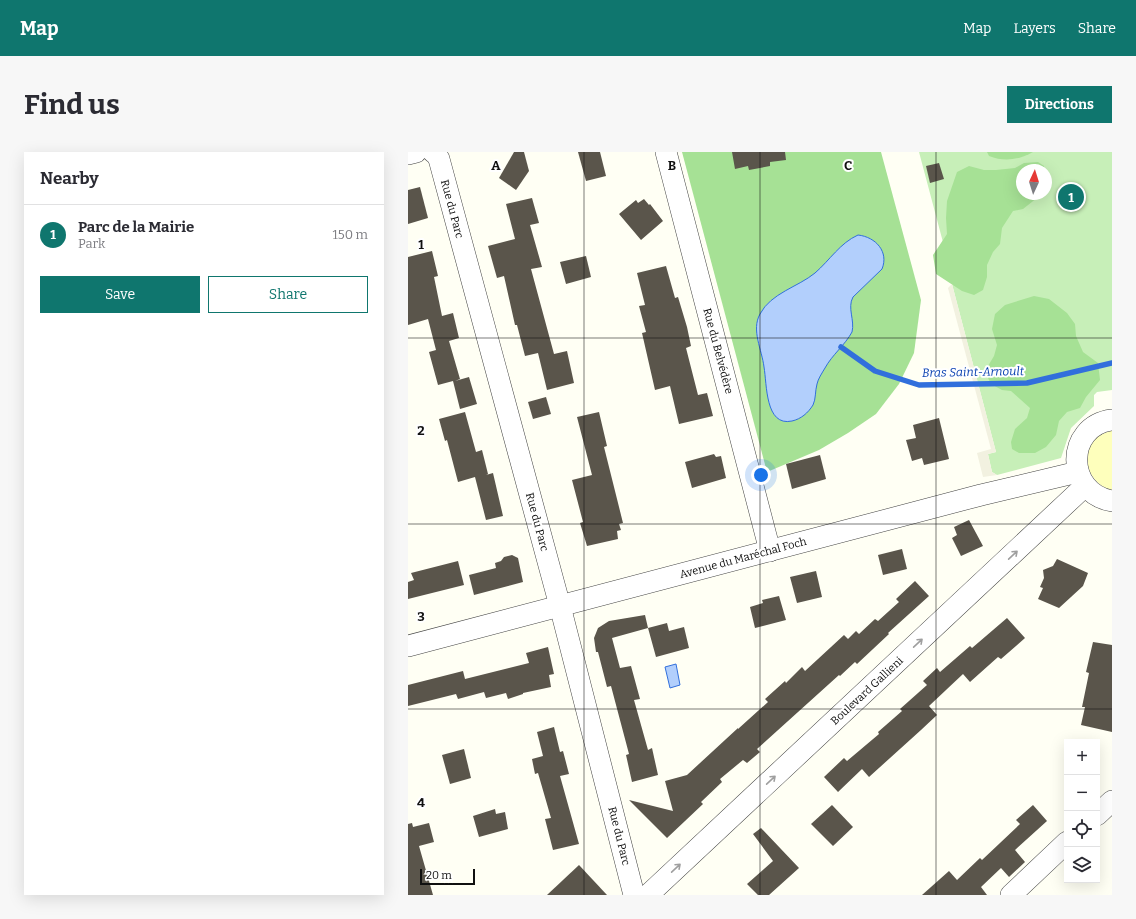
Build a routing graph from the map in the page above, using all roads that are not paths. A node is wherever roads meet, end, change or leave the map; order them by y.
1 (416, 152) edge
2 (434, 152) edge
3 (666, 152) edge
4 (408, 154) edge
5 (1112, 420) edge
6 (1081, 479) junction
7 (1112, 501) edge
8 (770, 551) junction
9 (560, 606) junction
10 (408, 646) edge
11 (1112, 801) edge
12 (1100, 812) edge
13 (1064, 845) edge
14 (634, 895) edge
15 (648, 895) edge
16 (1011, 895) edge

1 - 4 street
2 - 9 street, Rue du Parc
3 - 8 street, Rue du Belvédère
5 - 6 street
6 - 7 street
6 - 8 street, Avenue du Maréchal Foch
15 -> 6 street, Boulevard Gallieni
8 - 9 street, Avenue du Maréchal Foch
9 - 10 street, Avenue du Maréchal Foch
9 - 14 street, Rue du Parc
11 - 12 street
13 - 16 street

